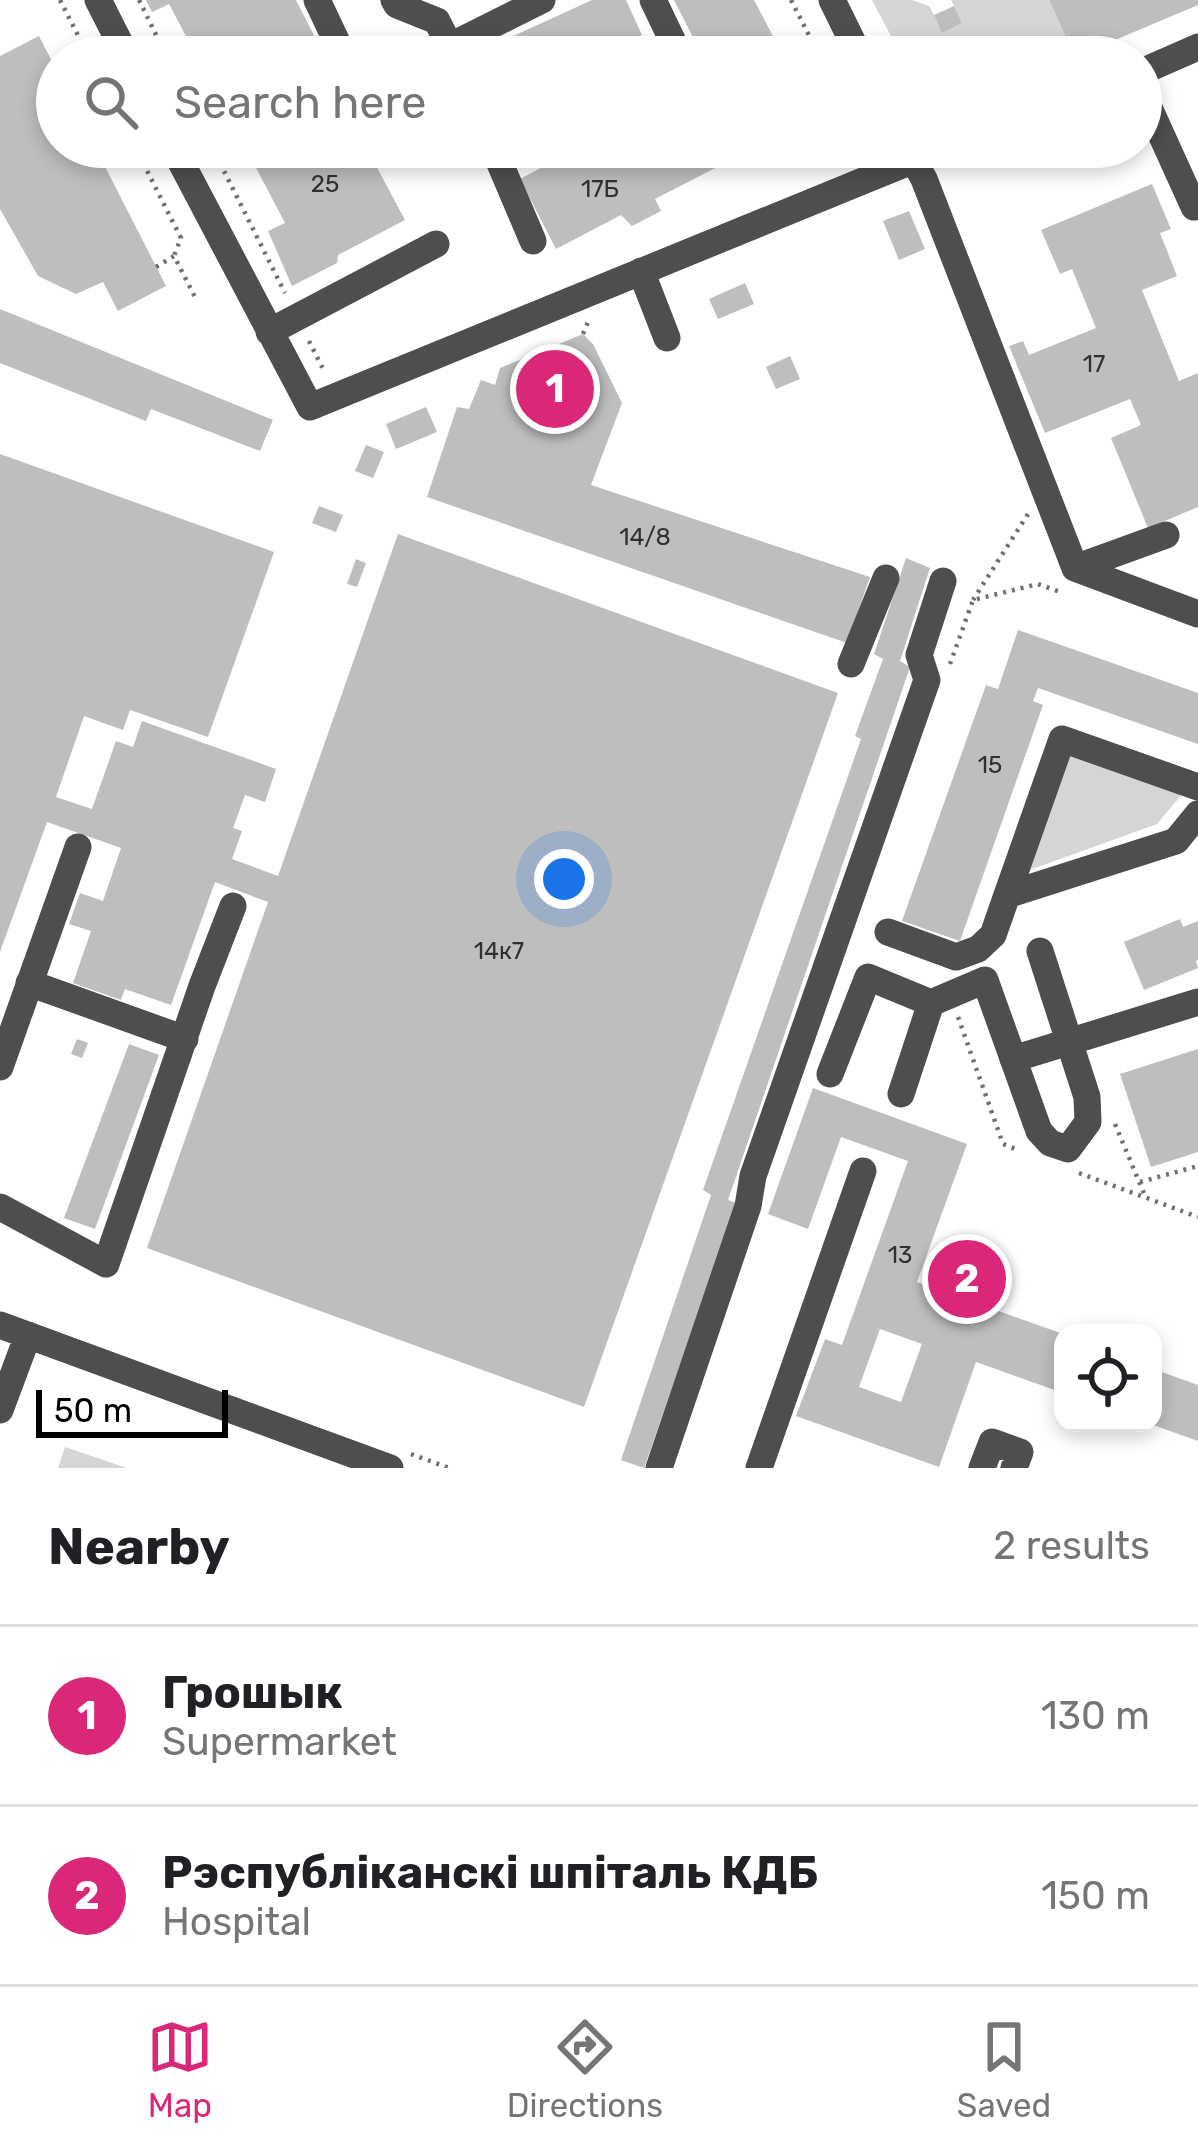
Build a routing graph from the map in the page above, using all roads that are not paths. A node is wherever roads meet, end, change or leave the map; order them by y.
1 (98, 0) edge
2 (317, 0) edge
3 (394, 0) edge
4 (542, 0) edge
5 (653, 0) edge
6 (832, 0) edge
7 (116, 36) edge
8 (334, 36) edge
9 (444, 36) edge
10 (478, 36) edge
11 (669, 36) edge
12 (850, 36) edge
13 (1198, 47) edge
14 (1162, 63) edge
15 (1162, 137) edge
16 (184, 168) edge
17 (502, 168) edge
18 (876, 168) edge
19 (918, 168) edge
20 (1198, 205) edge
21 (533, 241) dead end
22 (436, 244) dead end
23 (641, 271) junction
24 (269, 332) junction
25 (667, 338) dead end
26 (1166, 535) dead end
27 (1075, 568) junction
28 (886, 578) dead end
29 (943, 581) dead end
30 (1198, 614) edge
31 (851, 664) dead end
32 (1198, 787) edge
33 (1198, 814) edge
34 (78, 847) dead end
35 (1007, 896) junction
36 (233, 906) dead end
37 (888, 932) dead end
38 (1040, 951) dead end
39 (29, 983) junction
40 (1198, 1002) edge
41 (931, 1003) junction
42 (185, 1039) junction
43 (1070, 1042) junction
44 (1013, 1060) junction
45 (0, 1067) edge
46 (830, 1074) dead end
47 (901, 1094) dead end
48 (863, 1171) dead end
49 (0, 1207) edge
50 (0, 1325) edge
51 (28, 1335) junction
52 (0, 1408) edge
53 (391, 1468) edge
54 (658, 1468) edge
55 (759, 1468) edge
56 (982, 1468) edge
57 (1014, 1468) edge

1 - 7 street
2 - 8 street
3 - 9 street
4 - 10 street
5 - 11 street
6 - 12 street
13 - 14 street
15 - 20 street
16 - 24 street
17 - 21 street
18 - 23 street
19 - 27 street
22 - 24 street
23 - 24 street
23 - 25 street
26 - 27 street
27 - 30 street
28 - 31 street
29 - 54 street
32 - 35 street
33 - 35 street
34 - 39 street
35 - 37 street
36 - 42 street
38 - 43 street
39 - 42 street
39 - 45 street
40 - 43 street
41 - 44 street
41 - 46 street
41 - 47 street
42 - 49 street
43 - 44 street
43 - 44 street
48 - 55 street
50 - 51 street
51 - 52 street
51 - 53 street
56 - 57 street

